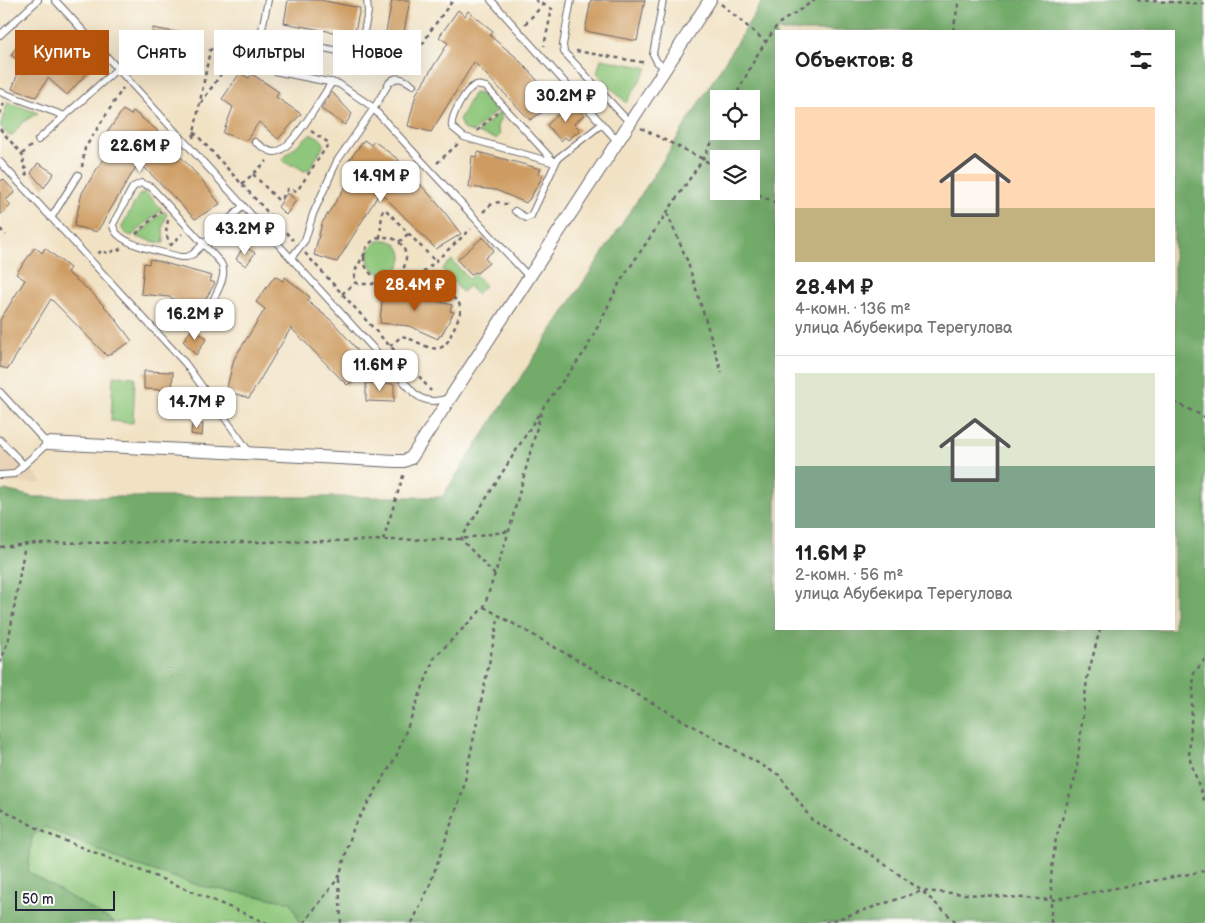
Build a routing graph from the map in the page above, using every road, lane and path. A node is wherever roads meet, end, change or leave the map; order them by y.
1 (38, 0) edge
2 (55, 0) edge
3 (268, 0) edge
4 (367, 0) edge
5 (454, 0) edge
6 (491, 0) edge
7 (535, 0) edge
8 (571, 0) edge
9 (663, 0) edge
10 (710, 0) edge
11 (716, 0) edge
12 (815, 0) edge
13 (959, 0) edge
14 (1137, 0) edge
15 (543, 2) edge
16 (1205, 4) edge
17 (364, 30) edge
18 (518, 30) junction
19 (953, 30) edge
20 (0, 35) edge
21 (766, 42) junction
22 (214, 48) edge
23 (562, 49) junction
24 (333, 50) edge
25 (542, 57) junction
26 (655, 59) junction
27 (118, 68) junction
28 (666, 68) junction
29 (220, 75) edge
30 (295, 75) edge
31 (402, 79) junction
32 (128, 80) junction
33 (332, 82) junction
34 (413, 85) dead end
35 (739, 90) edge
36 (0, 92) edge
37 (199, 105) junction
38 (504, 106) junction
39 (374, 108) junction
40 (65, 116) junction
41 (630, 123) junction
42 (602, 124) junction
43 (303, 126) junction
44 (0, 129) edge
45 (194, 132) junction
46 (467, 137) junction
47 (38, 140) dead end
48 (713, 140) edge
49 (255, 142) dead end
50 (618, 142) junction
51 (191, 149) junction
52 (278, 152) junction
53 (703, 159) junction
54 (0, 162) edge
55 (555, 163) junction
56 (437, 164) dead end
57 (710, 164) edge
58 (28, 171) dead end
59 (78, 174) joint
60 (253, 174) junction
61 (245, 181) dead end
62 (760, 195) edge
63 (775, 203) edge
64 (243, 206) junction
65 (170, 207) junction
66 (515, 211) joint
67 (483, 212) dead end
68 (666, 213) junction
69 (51, 218) junction
70 (479, 222) junction
71 (0, 228) edge
72 (189, 228) junction
73 (409, 233) junction
74 (6, 235) dead end
75 (380, 238) junction
76 (127, 242) junction
77 (399, 242) junction
78 (203, 244) junction
79 (300, 247) junction
80 (98, 254) dead end
81 (364, 254) junction
82 (290, 258) junction
83 (436, 262) junction
84 (424, 273) junction
85 (530, 277) junction
86 (385, 279) junction
87 (356, 282) junction
88 (346, 290) dead end
89 (209, 309) joint
90 (162, 323) dead end
91 (394, 342) dead end
92 (722, 373) dead end
93 (0, 392) edge
94 (446, 398) junction
95 (1175, 402) edge
96 (542, 408) junction
97 (1205, 417) edge
98 (0, 440) edge
99 (48, 443) junction
100 (251, 454) junction
101 (408, 459) junction
102 (24, 465) junction
103 (0, 474) edge
104 (510, 530) junction
105 (461, 539) junction
106 (383, 540) junction
107 (25, 544) junction
108 (0, 547) edge
109 (495, 575) junction
110 (484, 607) junction
111 (499, 615) junction
112 (1100, 630) edge
113 (1205, 659) edge
114 (0, 663) edge
115 (1205, 803) edge
116 (0, 808) edge
117 (1205, 871) edge
118 (339, 877) junction
119 (922, 891) junction
120 (1052, 900) junction
121 (268, 923) edge
122 (304, 923) edge
123 (341, 923) edge
124 (412, 923) edge
125 (825, 923) edge
126 (957, 923) edge
127 (1051, 923) edge

1 - 20 lane
2 - 27 lane
3 - 24 lane
4 - 17 lane
5 - 31 path
6 - 18 lane
7 - 15 path
8 - 23 lane
9 - 26 lane
10 - 28 street
11 - 21 path
12 - 21 path
13 - 19 path
14 - 16 path
15 - 18 path
15 - 25 path
18 - 25 lane
21 - 35 path
22 - 37 path
23 - 26 path
23 - 41 lane
25 - 42 lane
26 - 28 lane
27 - 32 lane
27 - 40 lane
28 - 41 street
29 - 37 path
30 - 33 lane
31 - 34 lane
31 - 39 lane
32 - 51 lane
32 - 59 path
33 - 39 lane
33 - 43 lane
36 - 40 lane
37 - 45 path
38 - 46 path
38 - 46 lane
38 - 55 lane
39 - 70 lane
39 - 79 lane
40 - 47 lane
41 - 50 street
41 - 53 path
42 - 50 lane
42 - 55 lane
43 - 52 lane
43 - 60 path
44 - 58 path
45 - 51 path
45 - 79 path
46 - 55 lane
46 - 56 path
48 - 53 path
49 - 52 lane
50 - 85 street
51 - 64 lane
52 - 60 path
53 - 57 path
53 - 68 path
54 - 69 lane
55 - 66 lane
59 - 69 lane
60 - 61 path
62 - 63 path
64 - 78 lane
64 - 82 lane
65 - 72 lane
65 - 72 path
65 - 76 path
65 - 76 lane
66 - 67 path
68 - 92 path
68 - 96 path
69 - 100 lane
70 - 83 path
70 - 85 lane
71 - 74 path
72 - 78 lane
73 - 75 path
73 - 77 path
73 - 83 path
75 - 77 path
75 - 81 path
76 - 78 lane
76 - 80 path
77 - 86 path
78 - 89 lane
79 - 82 lane
79 - 94 path
81 - 86 path
81 - 87 path
82 - 94 lane
83 - 84 path
84 - 86 path
84 - 91 path
85 - 94 street
86 - 87 path
87 - 88 path
89 - 90 path
93 - 99 lane
94 - 101 street
95 - 97 path
96 - 104 path
96 - 105 path
98 - 102 lane
99 - 100 street
99 - 102 lane
100 - 101 street
101 - 106 path
102 - 103 lane
104 - 105 path
104 - 109 path
105 - 106 path
105 - 109 path
106 - 107 path
107 - 108 path
107 - 114 path
109 - 110 path
110 - 111 path
110 - 118 path
111 - 119 path
111 - 124 path
112 - 120 path
113 - 115 path
116 - 121 path
117 - 120 path
118 - 122 path
118 - 123 path
119 - 120 path
119 - 125 path
119 - 126 path
120 - 127 path

